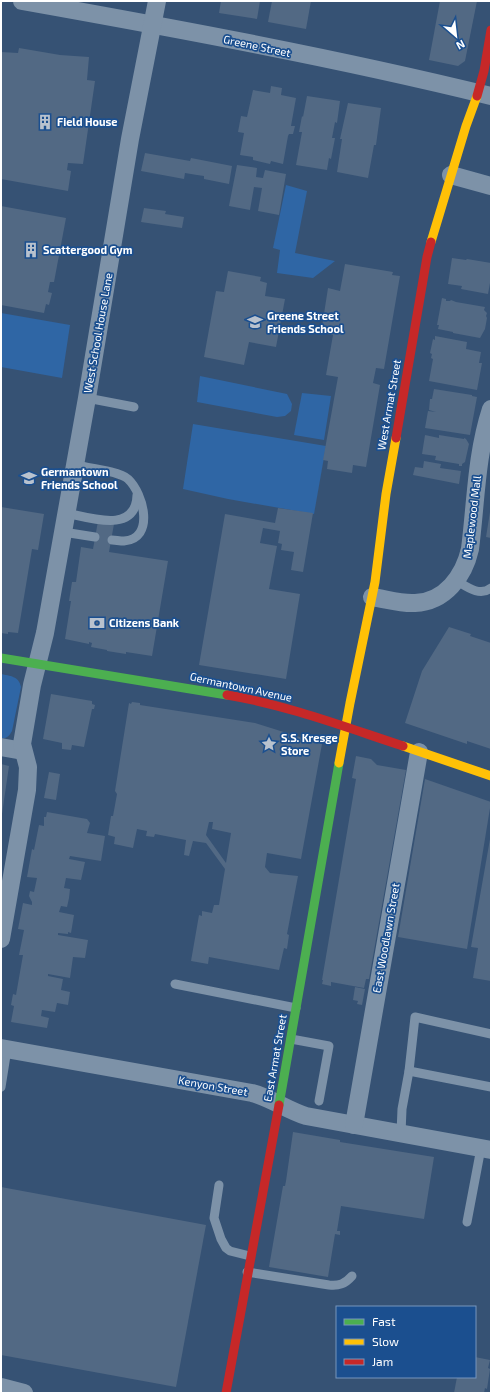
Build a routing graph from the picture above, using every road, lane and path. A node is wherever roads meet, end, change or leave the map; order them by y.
1 (22, 1) edge
2 (157, 1) edge
3 (153, 24) junction
4 (491, 30) edge
5 (484, 95) edge
6 (451, 175) junction
7 (491, 186) edge
8 (87, 398) junction
9 (134, 407) dead end
10 (491, 409) edge
11 (75, 465) junction
12 (137, 491) junction
13 (66, 513) junction
14 (63, 532) junction
15 (95, 537) dead end
16 (112, 540) dead end
17 (457, 581) junction
18 (491, 588) edge
19 (372, 597) junction
20 (1, 658) edge
21 (38, 664) junction
22 (346, 727) junction
23 (1, 747) edge
24 (23, 751) junction
25 (419, 752) junction
26 (491, 776) edge
27 (1, 939) edge
28 (175, 984) dead end
29 (296, 1008) junction
30 (491, 1034) edge
31 (291, 1038) junction
32 (4, 1048) edge
33 (410, 1071) junction
34 (1, 1087) edge
35 (491, 1087) edge
36 (319, 1101) dead end
37 (279, 1104) junction
38 (354, 1125) junction
39 (401, 1133) junction
40 (486, 1149) edge
41 (219, 1185) dead end
42 (467, 1222) dead end
43 (250, 1256) junction
44 (247, 1272) junction
45 (352, 1276) dead end
46 (1, 1387) edge
47 (24, 1393) edge
48 (226, 1393) edge

1 - 3 street, Greene Street
2 - 3 street, West School House Lane
3 - 5 street, Greene Street
3 - 8 street, West School House Lane
4 - 5 street, West Armat Street
5 - 6 street, West Armat Street
6 - 7 street
6 - 19 street, West Armat Street
8 - 9 lane
8 - 11 street, West School House Lane
10 - 17 street, Maplewood Mall
11 - 12 lane
11 - 13 street, West School House Lane
12 - 13 lane
12 - 16 lane
13 - 14 street, West School House Lane
14 - 15 lane
14 - 21 street, West School House Lane
17 - 18 lane
17 - 19 street, Maplewood Mall
19 - 22 street, West Armat Street
20 - 21 street, Germantown Avenue
21 - 22 street, Germantown Avenue
21 - 24 street, West School House Lane
22 - 25 street, Germantown Avenue
22 - 29 street, East Armat Street
23 - 24 street
24 - 27 street, West School House Lane
25 - 26 street, Germantown Avenue
25 - 38 street, East Woodlawn Street
28 - 29 lane
29 - 31 street, East Armat Street
30 - 33 lane
31 - 36 lane
31 - 37 street, East Armat Street
32 - 34 lane
32 - 37 street, Kenyon Street
33 - 35 lane
33 - 39 lane
37 - 38 street, Kenyon Street
37 - 43 street, East Armat Street
38 - 39 street, Kenyon Street
39 - 40 street, Kenyon Street
40 - 42 lane
41 - 43 lane
43 - 44 street, East Armat Street
44 - 45 lane
44 - 48 street, East Armat Street
46 - 47 street

